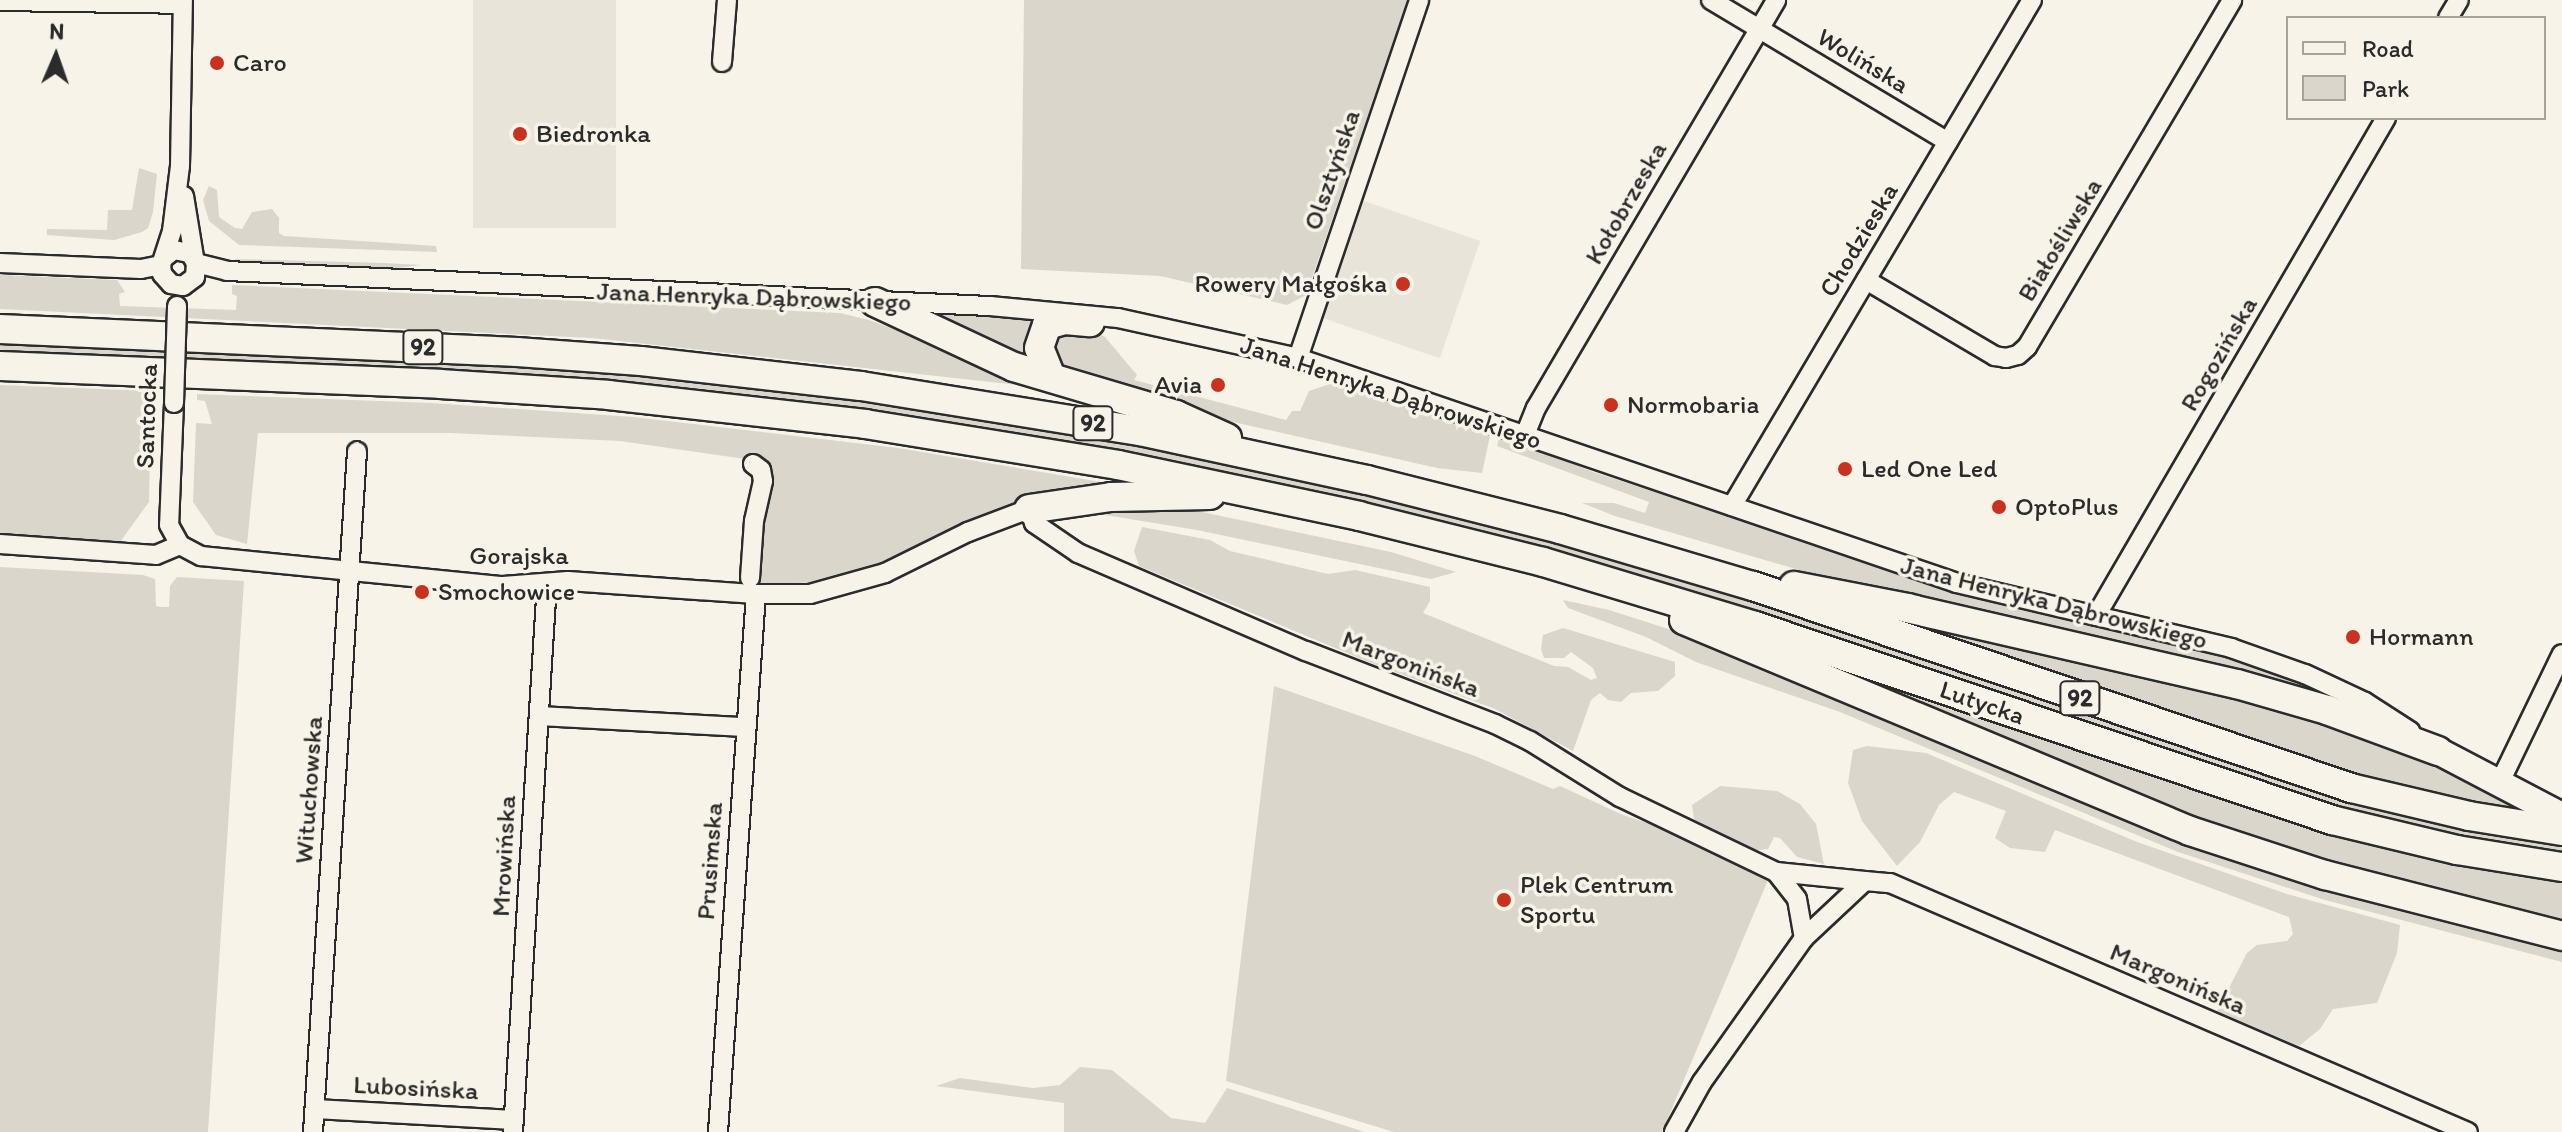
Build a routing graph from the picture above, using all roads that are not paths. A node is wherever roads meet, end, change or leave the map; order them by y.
1 (727, 0) edge
2 (1419, 0) edge
3 (1711, 0) edge
4 (1776, 0) edge
5 (2032, 0) edge
6 (2232, 0) edge
7 (0, 1) edge
8 (182, 2) edge
9 (1758, 29) junction
10 (722, 62) dead end
11 (2385, 120) edge
12 (1948, 142) junction
13 (180, 166) junction
14 (195, 260) junction
15 (163, 261) junction
16 (0, 263) edge
17 (1866, 280) junction
18 (178, 286) junction
19 (875, 302) junction
20 (1090, 322) dead end
21 (0, 329) edge
22 (1298, 358) junction
23 (0, 366) edge
24 (1051, 377) junction
25 (1525, 435) junction
26 (357, 451) dead end
27 (1271, 458) junction
28 (753, 464) dead end
29 (1263, 494) junction
30 (1732, 506) junction
31 (1029, 509) junction
32 (0, 544) edge
33 (180, 545) junction
34 (1543, 562) junction
35 (351, 570) junction
36 (1722, 576) junction
37 (547, 583) junction
38 (753, 586) junction
39 (2096, 616) junction
40 (2562, 654) edge
41 (539, 716) junction
42 (745, 727) junction
43 (2438, 751) junction
44 (2500, 782) junction
45 (2562, 816) edge
46 (2562, 831) edge
47 (2562, 867) edge
48 (1776, 872) junction
49 (1865, 881) junction
50 (2562, 936) edge
51 (1804, 938) junction
52 (315, 1109) junction
53 (514, 1126) edge
54 (313, 1132) edge
55 (718, 1132) edge
56 (1674, 1132) edge
57 (2468, 1132) edge

1 - 10 street
2 - 22 street, Olsztyńska
3 - 9 street, Wolińska
4 - 9 street, Kołobrzeska
5 - 12 street, Chodzieska
6 - 17 street, Białośliwska
7 - 8 street
8 - 13 street
9 - 12 street, Wolińska
9 - 25 street, Kołobrzeska
11 - 39 street, Rogozińska
12 - 17 street, Chodzieska
13 - 14 street
13 - 15 street
14 - 15 street
14 - 18 street
14 - 19 street, Jana Henryka Dąbrowskiego
15 - 16 street
15 - 18 street
17 - 30 street, Chodzieska
18 - 33 street, Santocka, bridge
19 - 22 street, Jana Henryka Dąbrowskiego
19 - 24 main road
20 - 24 main road
21 - 27 main road, 92
22 - 25 street, Jana Henryka Dąbrowskiego
23 - 29 main road, 92
24 - 27 main road
25 - 30 street, Jana Henryka Dąbrowskiego
26 - 35 street, Wituchowska
27 - 36 main road, 92
28 - 38 street, Prusimska
29 - 31 main road
29 - 34 main road, 92
30 - 39 street, Jana Henryka Dąbrowskiego
31 - 38 street, Gorajska
31 - 48 street, Margonińska
32 - 33 street
33 - 35 street, Gorajska
34 - 47 main road, Lutycka / 92
34 - 50 main road
35 - 37 street, Gorajska
35 - 52 street, Wituchowska
36 - 43 main road
36 - 46 main road, Lutycka / 92
37 - 38 street, Gorajska
37 - 41 street, Mrowińska
38 - 42 street, Prusimska
39 - 43 street, Jana Henryka Dąbrowskiego
40 - 44 street
41 - 42 street
41 - 53 street, Mrowińska
42 - 55 street, Prusimska
43 - 44 main road
44 - 45 main road
48 - 49 street, Margonińska
48 - 51 street
49 - 51 street
49 - 57 street, Margonińska
51 - 56 street
52 - 53 street, Lubosińska
52 - 54 street, Wituchowska

